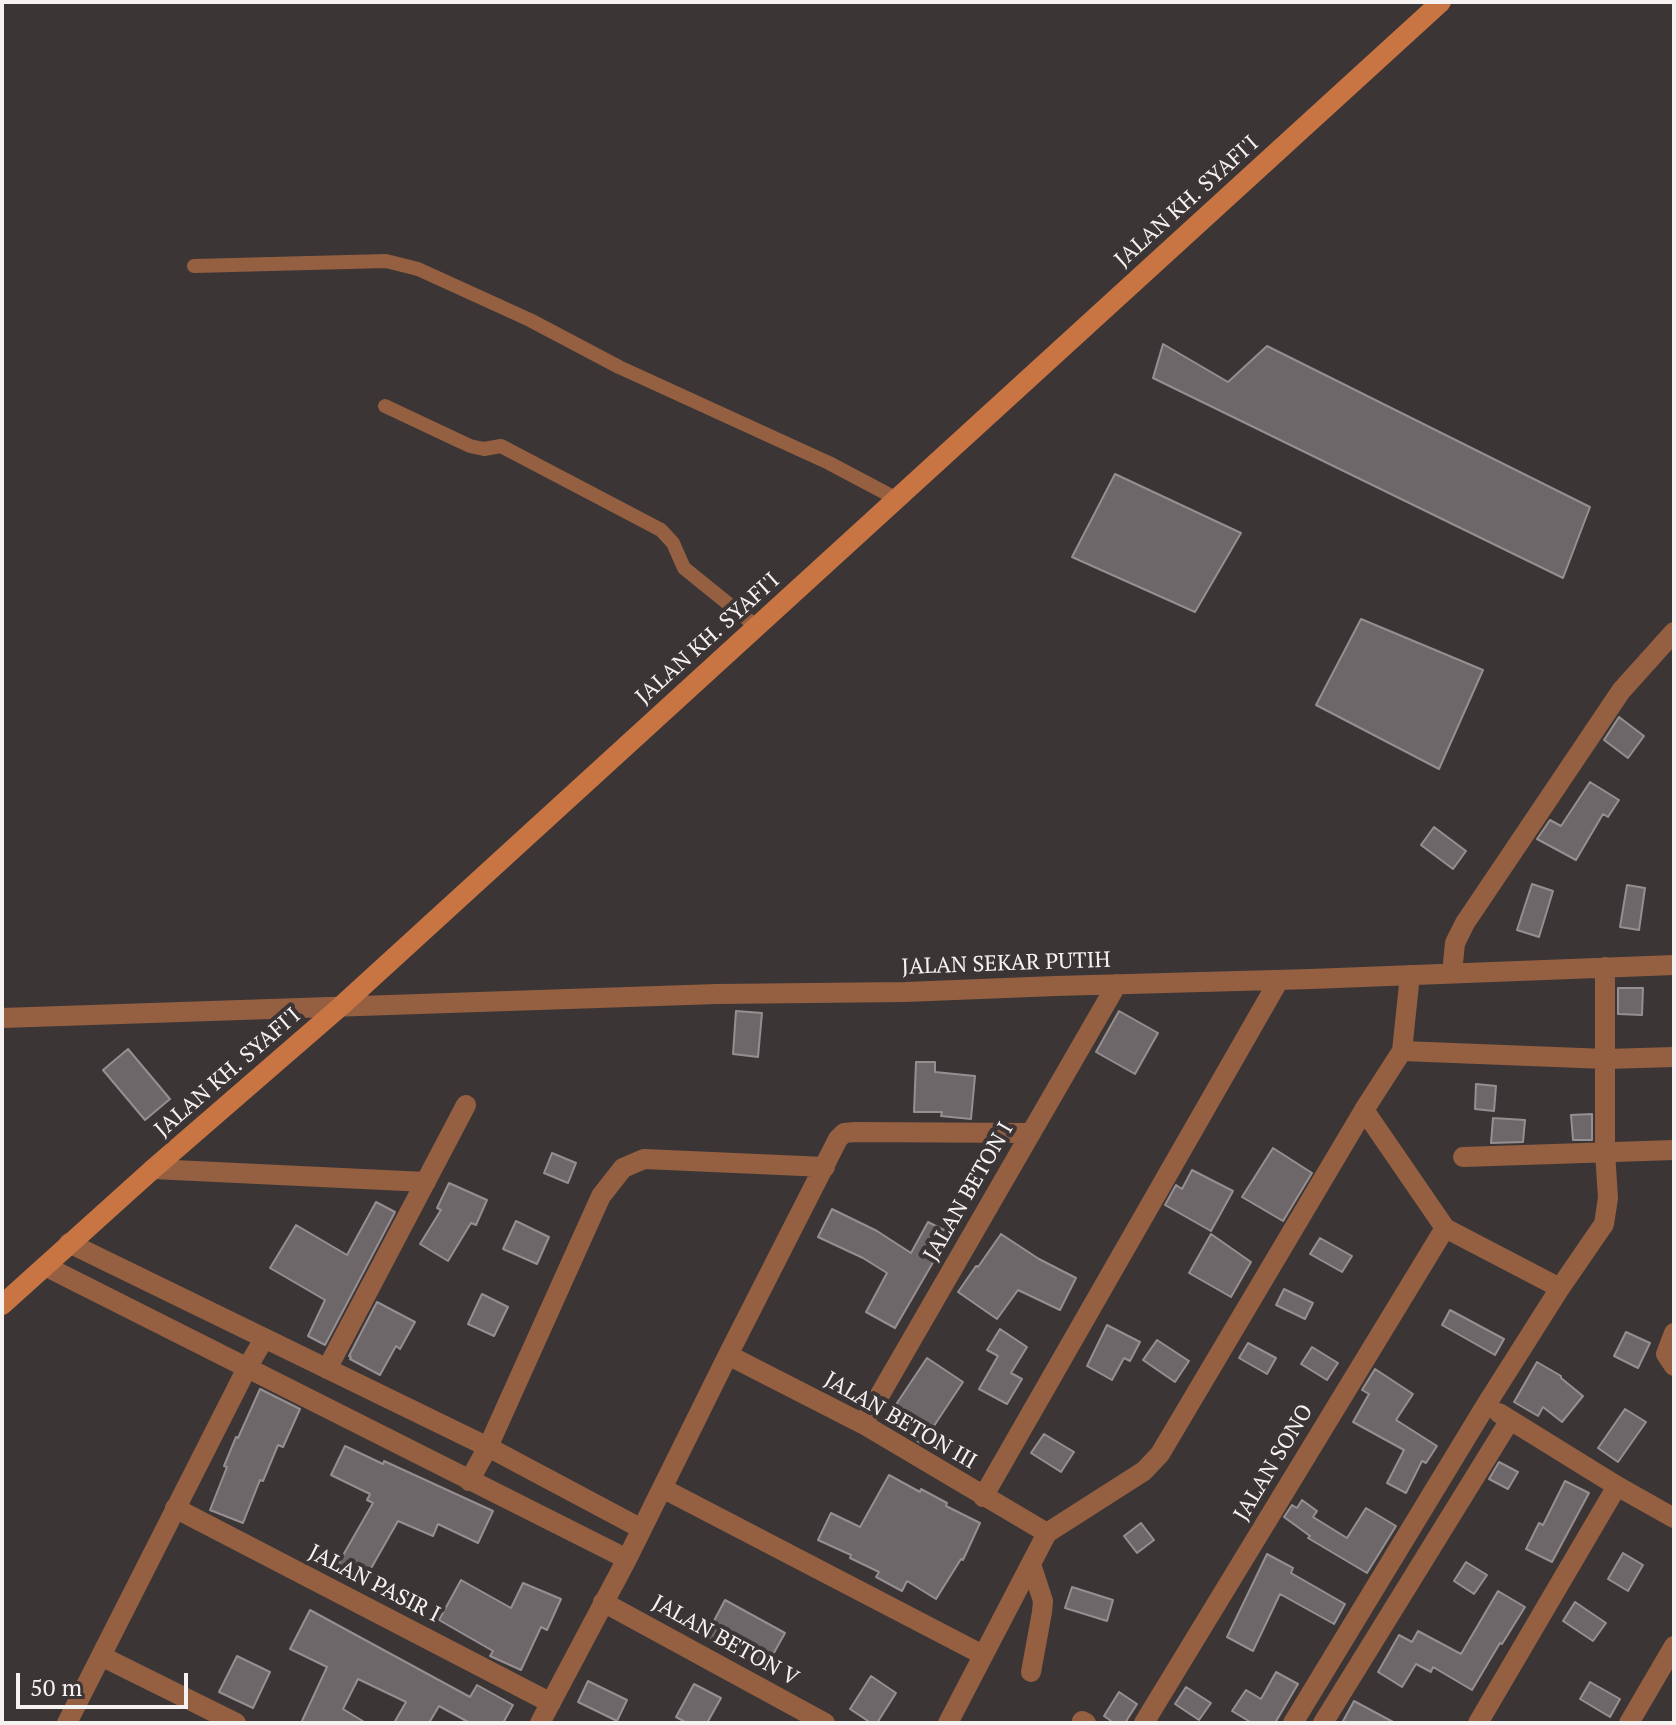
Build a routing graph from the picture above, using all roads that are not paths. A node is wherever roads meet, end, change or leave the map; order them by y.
1 (1441, 2) edge
2 (194, 266) dead end
3 (385, 406) dead end
4 (897, 499) junction
5 (757, 627) junction
6 (1674, 632) edge
7 (1674, 965) edge
8 (1605, 967) junction
9 (1452, 973) junction
10 (1410, 975) junction
11 (1279, 980) junction
12 (1117, 984) junction
13 (340, 1007) junction
14 (2, 1018) edge
15 (1402, 1051) junction
16 (1674, 1057) edge
17 (1606, 1059) junction
18 (466, 1105) dead end
19 (1366, 1108) junction
20 (1030, 1133) junction
21 (1674, 1150) edge
22 (1605, 1152) junction
23 (1463, 1157) dead end
24 (825, 1167) junction
25 (153, 1169) junction
26 (426, 1182) junction
27 (1445, 1228) junction
28 (69, 1243) junction
29 (45, 1266) junction
30 (1560, 1288) junction
31 (2, 1305) edge
32 (1674, 1333) edge
33 (264, 1339) junction
34 (728, 1355) junction
35 (1674, 1366) edge
36 (247, 1368) junction
37 (327, 1369) junction
38 (1486, 1405) junction
39 (1510, 1420) junction
40 (863, 1424) junction
41 (488, 1447) junction
42 (469, 1481) junction
43 (1617, 1486) junction
44 (662, 1488) junction
45 (983, 1497) junction
46 (175, 1508) junction
47 (1674, 1518) edge
48 (642, 1529) junction
49 (1047, 1533) junction
50 (627, 1559) junction
51 (1031, 1564) junction
52 (603, 1602) junction
53 (1674, 1646) edge
54 (983, 1655) junction
55 (101, 1656) junction
56 (1031, 1672) dead end
57 (551, 1703) junction
58 (67, 1723) edge
59 (236, 1723) edge
60 (540, 1723) edge
61 (825, 1723) edge
62 (948, 1723) edge
63 (1144, 1723) edge
64 (1293, 1723) edge
65 (1323, 1723) edge
66 (1478, 1723) edge
67 (1629, 1723) edge

1 - 4 main road, JALAN KH. SYAFI'I
2 - 4 lane
3 - 5 lane
4 - 5 main road, JALAN KH. SYAFI'I
5 - 13 main road, JALAN KH. SYAFI'I
6 - 9 street
7 - 8 street, JALAN SEKAR PUTIH
8 - 9 street, JALAN SEKAR PUTIH
8 - 17 street
9 - 10 street, JALAN SEKAR PUTIH
10 - 11 street, JALAN SEKAR PUTIH
10 - 15 street
11 - 12 street, JALAN SEKAR PUTIH
11 - 45 street
12 - 13 street, JALAN SEKAR PUTIH
12 - 20 street, JALAN BETON I
13 - 14 street, JALAN SEKAR PUTIH
13 - 25 main road, JALAN KH. SYAFI'I
15 - 17 street
15 - 19 street
16 - 17 street
17 - 22 street
18 - 26 street
19 - 27 street
19 - 49 street
20 - 24 street
20 - 40 street, JALAN BETON I
21 - 22 street
22 - 23 street
22 - 30 street
24 - 34 street
24 - 41 street
25 - 26 street
25 - 28 main road, JALAN KH. SYAFI'I
26 - 37 street
27 - 30 street
27 - 63 street, JALAN SONO
28 - 29 main road, JALAN KH. SYAFI'I
28 - 33 street
29 - 31 main road, JALAN KH. SYAFI'I
29 - 36 street
30 - 38 street
32 - 35 street
33 - 36 street
33 - 37 street
34 - 40 street, JALAN BETON III
34 - 44 street
36 - 42 street
36 - 46 street
37 - 41 street
38 - 39 street
38 - 64 street
39 - 43 street
39 - 65 street
40 - 45 street, JALAN BETON III
41 - 42 street
41 - 48 street
42 - 50 street
43 - 47 street
43 - 66 street
44 - 48 street
44 - 54 street
45 - 49 street, JALAN BETON III
46 - 55 street
46 - 57 street, JALAN PASIR I
48 - 50 street
49 - 51 street
50 - 52 street
51 - 54 street
51 - 56 street
52 - 57 street
52 - 61 street, JALAN BETON V
53 - 67 street
54 - 62 street
55 - 58 street
55 - 59 street
57 - 60 street

